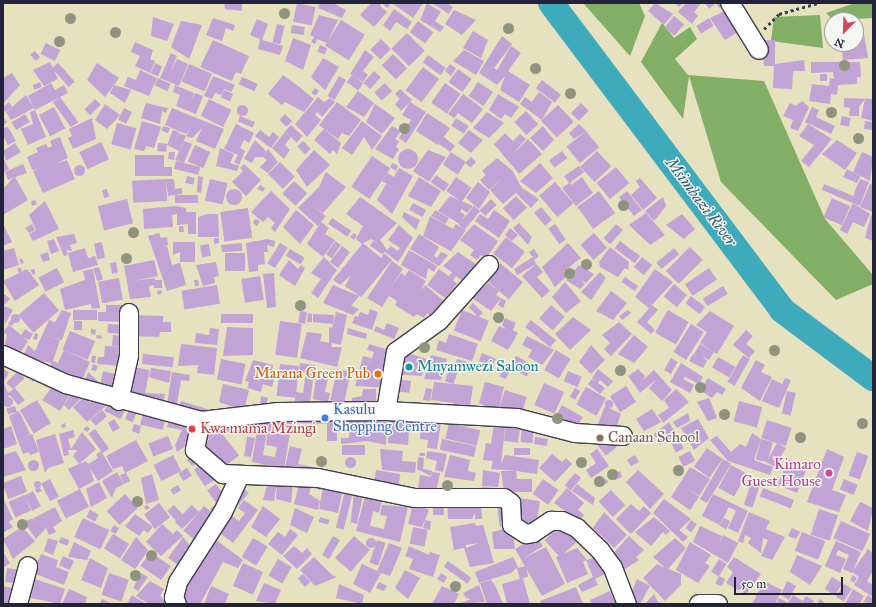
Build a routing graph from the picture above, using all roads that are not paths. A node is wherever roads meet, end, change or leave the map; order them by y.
1 (730, 3) edge
2 (755, 42) road end
3 (489, 264) dead end
4 (129, 313) dead end
5 (3, 355) edge
6 (119, 401) junction
7 (386, 411) junction
8 (201, 421) junction
9 (623, 436) dead end
10 (240, 477) junction
11 (28, 566) dead end
12 (18, 604) edge
13 (177, 604) edge
14 (627, 604) edge
15 (699, 604) edge
16 (718, 604) edge

1 - 2 street
3 - 7 street
4 - 6 street
5 - 6 street
6 - 8 street
7 - 8 street
7 - 9 street
8 - 10 street
10 - 13 street
10 - 14 street
11 - 12 street
15 - 16 street

